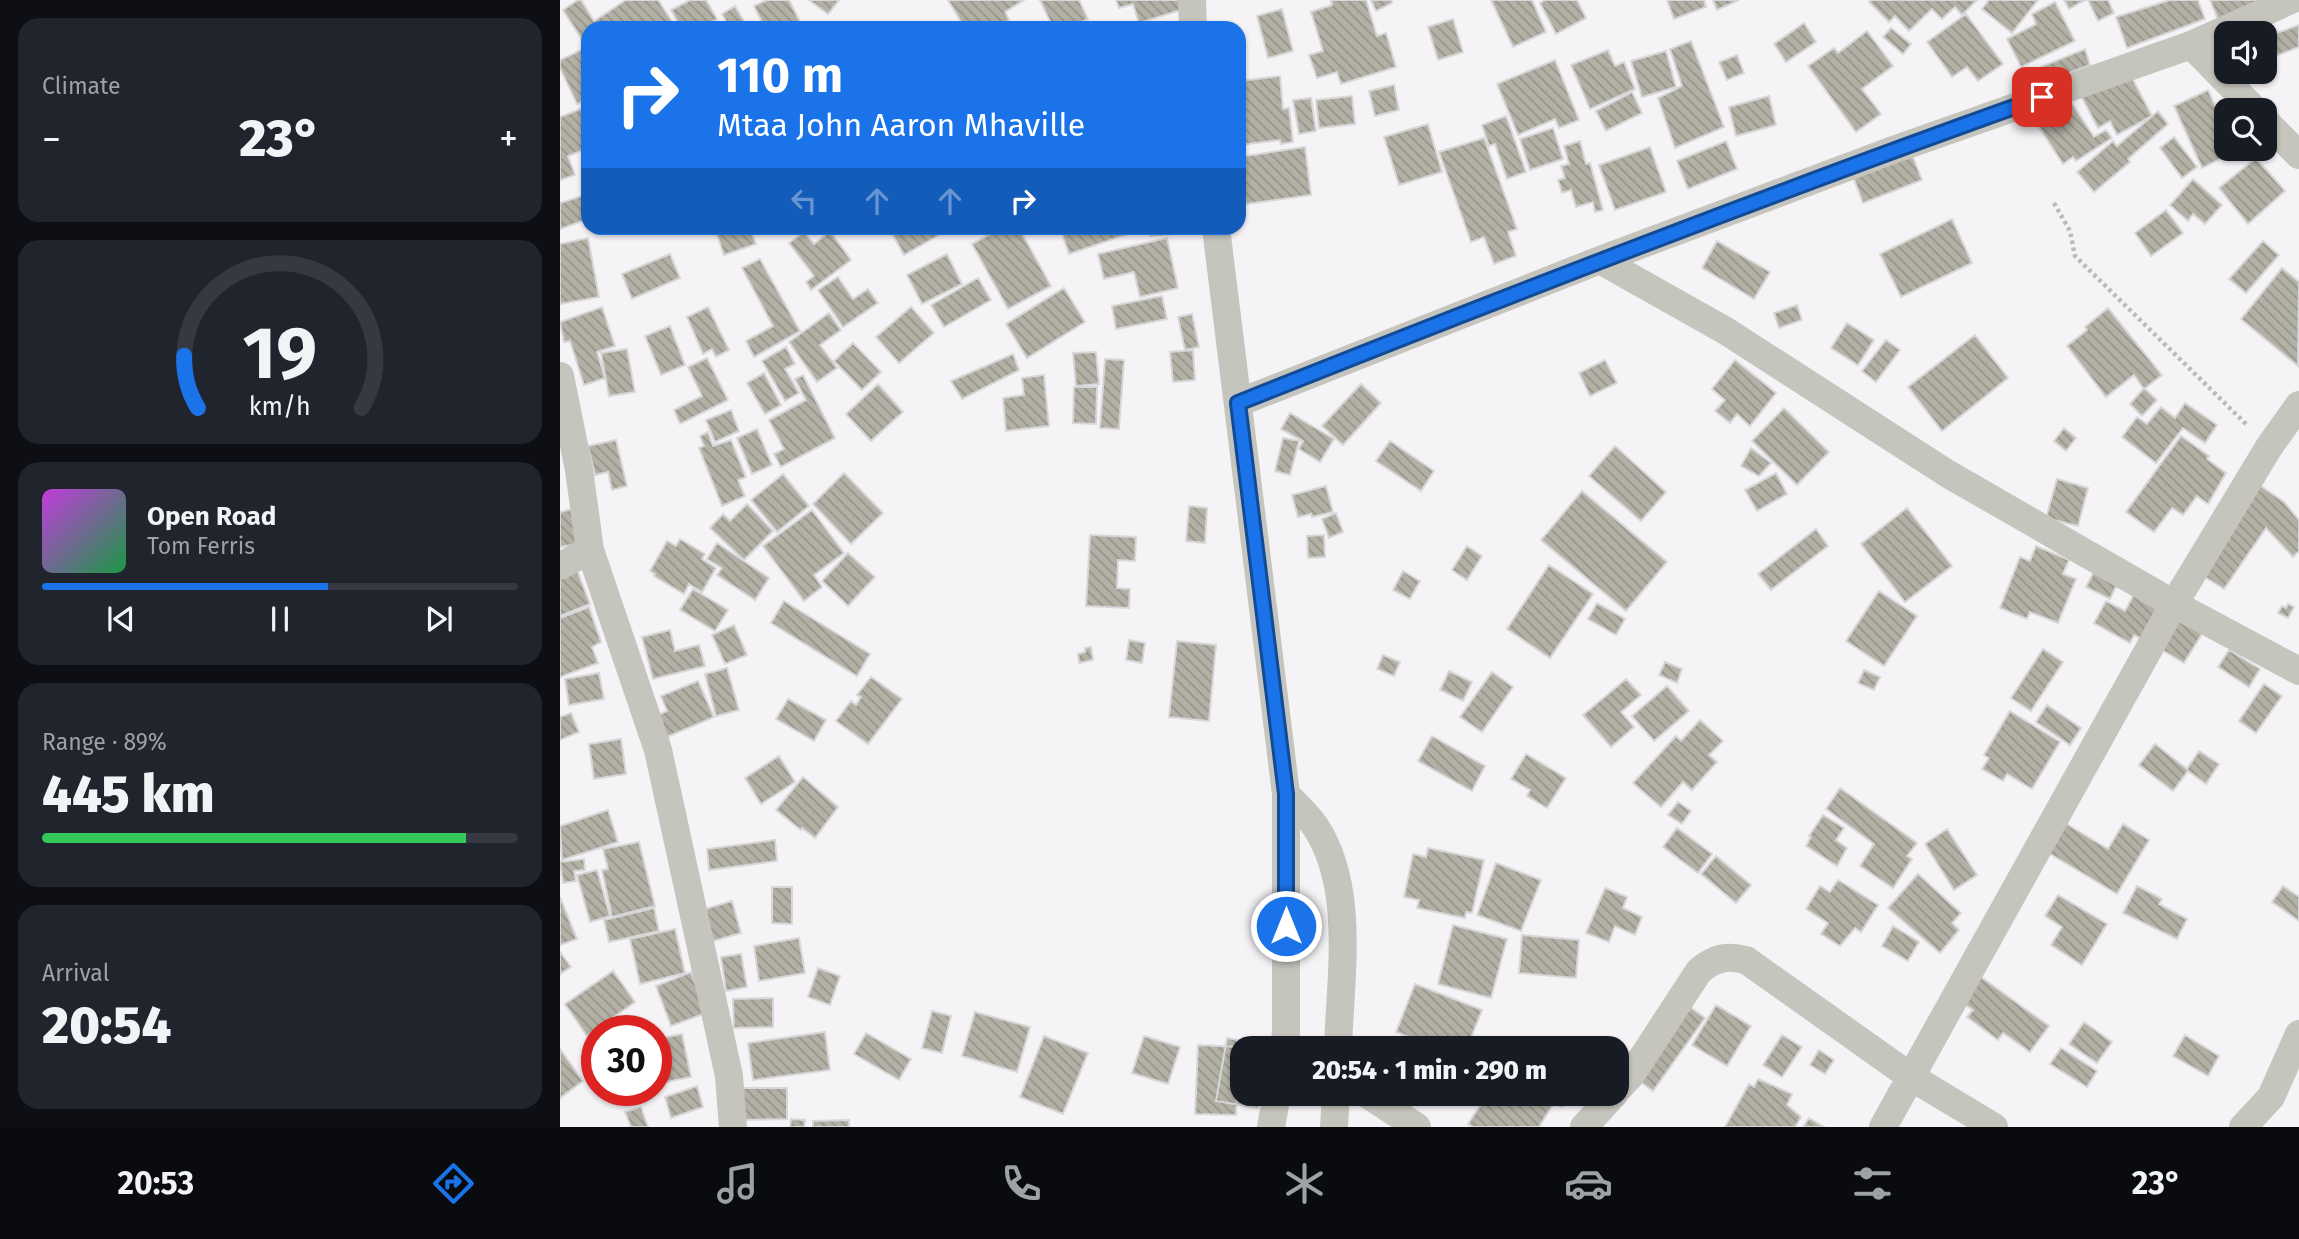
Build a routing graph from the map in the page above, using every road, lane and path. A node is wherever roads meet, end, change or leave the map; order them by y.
1 (1192, 0) edge
2 (2291, 0) edge
3 (1194, 21) edge
4 (2191, 45) junction
5 (2243, 98) edge
6 (2277, 133) edge
7 (2299, 155) edge
8 (2054, 203) dead end
9 (1217, 235) edge
10 (1601, 260) junction
11 (560, 376) edge
12 (1238, 403) junction
13 (2299, 405) edge
14 (2269, 447) junction
15 (590, 550) junction
16 (560, 566) edge
17 (2174, 604) junction
18 (2265, 653) junction
19 (2299, 671) edge
20 (2299, 689) edge
21 (1286, 794) junction
22 (2299, 1034) edge
23 (1286, 1036) edge
24 (1338, 1036) edge
25 (1629, 1076) edge
26 (1911, 1077) junction
27 (1275, 1106) edge
28 (1335, 1106) edge
29 (1385, 1106) edge
30 (1603, 1106) edge
31 (733, 1127) edge
32 (1271, 1127) edge
33 (1334, 1127) edge
34 (1417, 1127) edge
35 (1584, 1127) edge
36 (1883, 1127) edge
37 (1994, 1127) edge
38 (2243, 1127) edge

1 - 3 street
2 - 4 street
4 - 5 street
4 - 10 street
6 - 7 street
8 - 14 path
9 - 12 street
10 - 12 street
10 - 17 street
11 - 15 street
12 - 21 street
13 - 14 street
14 - 17 street
15 - 16 street
15 - 31 street
17 - 18 street
17 - 26 street
18 - 19 street
18 - 20 street
21 - 23 street
21 - 24 street
22 - 38 street
25 - 26 street
26 - 36 street
26 - 37 street
27 - 32 street
28 - 33 street
29 - 34 street
30 - 35 street

